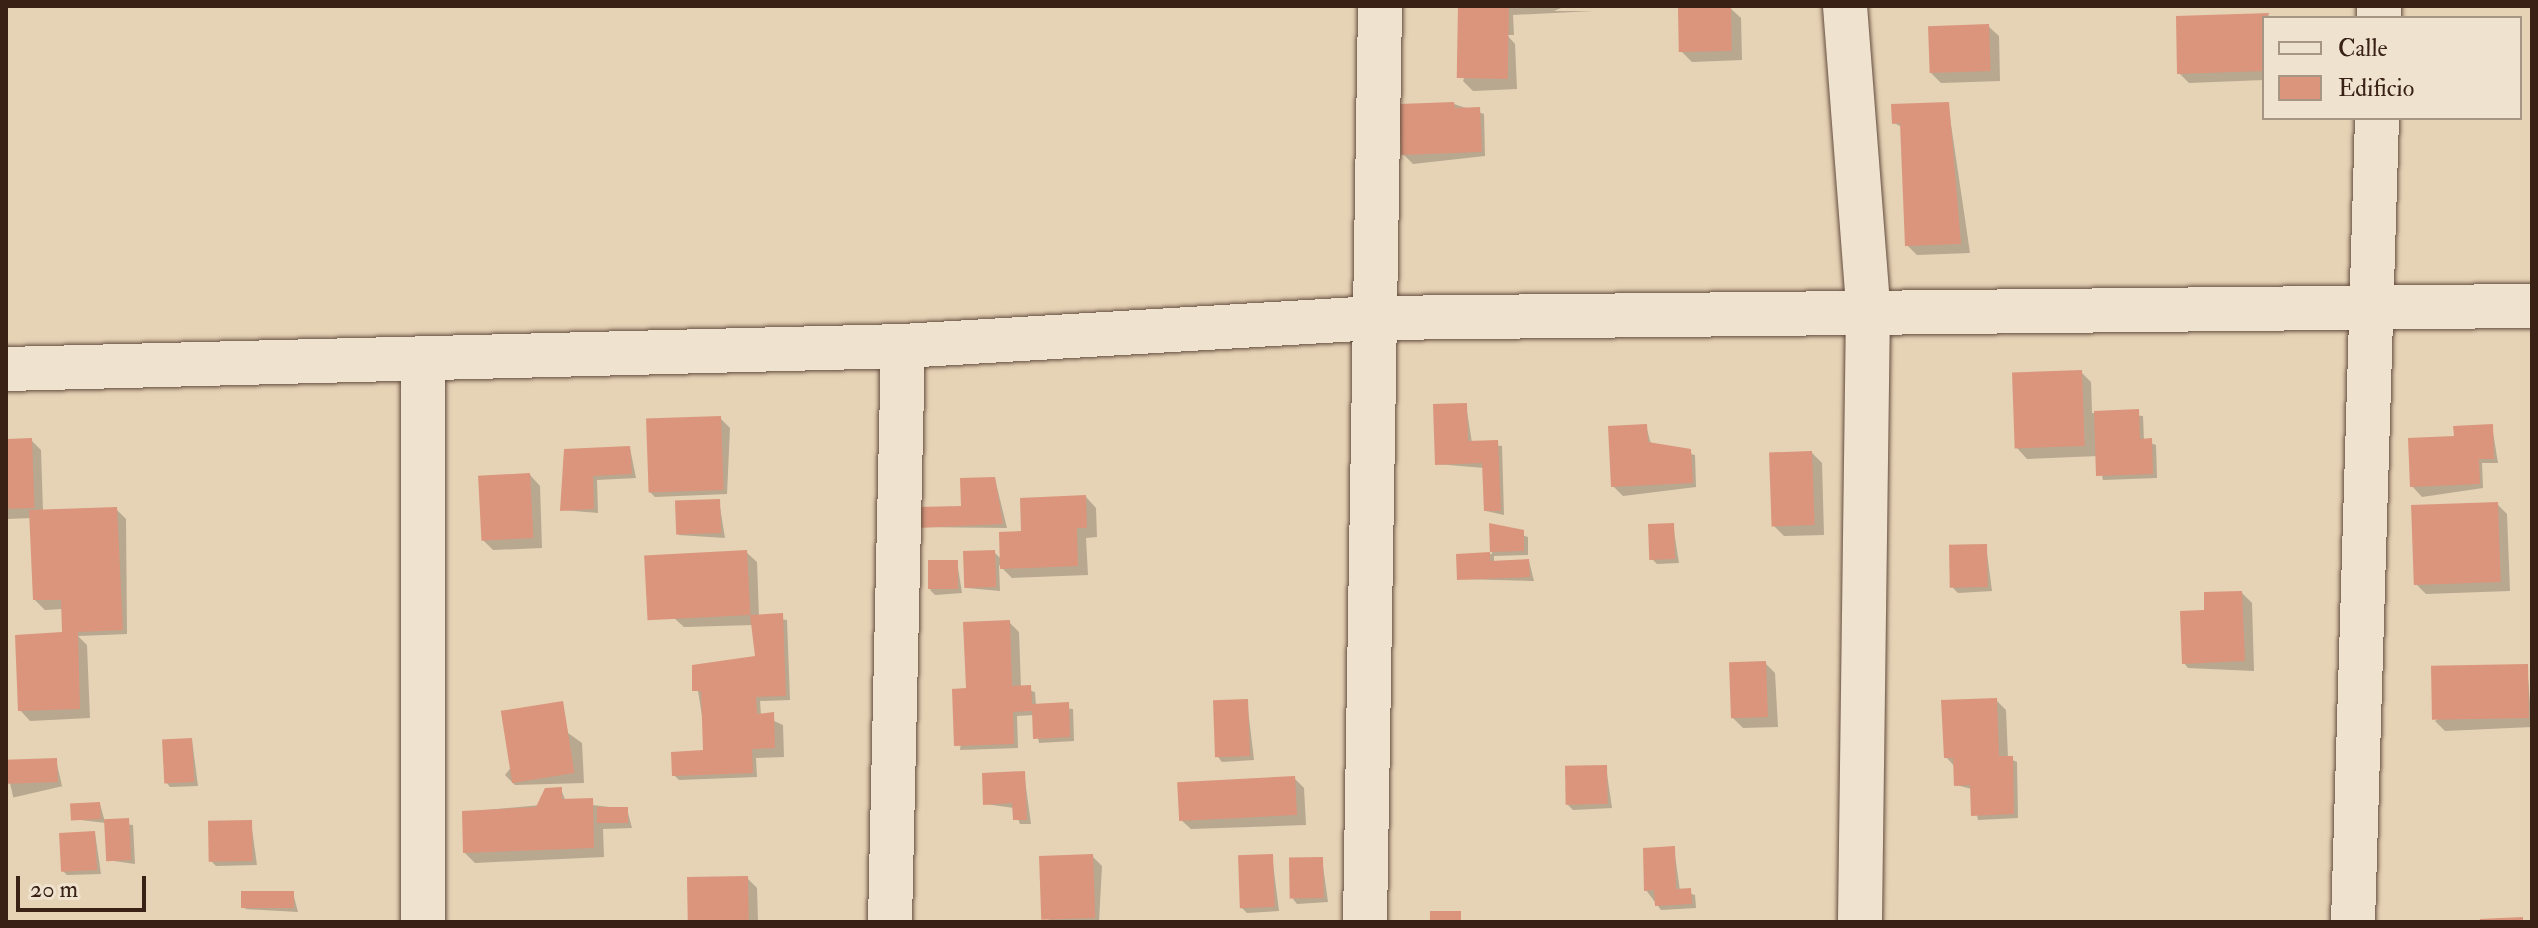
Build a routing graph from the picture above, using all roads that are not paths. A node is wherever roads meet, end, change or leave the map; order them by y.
1 (1380, 6) edge
2 (1845, 6) edge
3 (2377, 120) edge
4 (2532, 306) edge
5 (1868, 308) junction
6 (2374, 311) junction
7 (1377, 318) junction
8 (903, 346) junction
9 (423, 358) junction
10 (6, 369) edge
11 (423, 922) edge
12 (890, 922) edge
13 (1365, 922) edge
14 (1860, 922) edge
15 (2353, 922) edge

1 - 7 street
2 - 5 street
3 - 6 street
4 - 6 street
5 - 6 street
5 - 7 street
5 - 14 street
6 - 15 street
7 - 8 street
7 - 13 street
8 - 9 street
8 - 12 street
9 - 10 street
9 - 11 street

